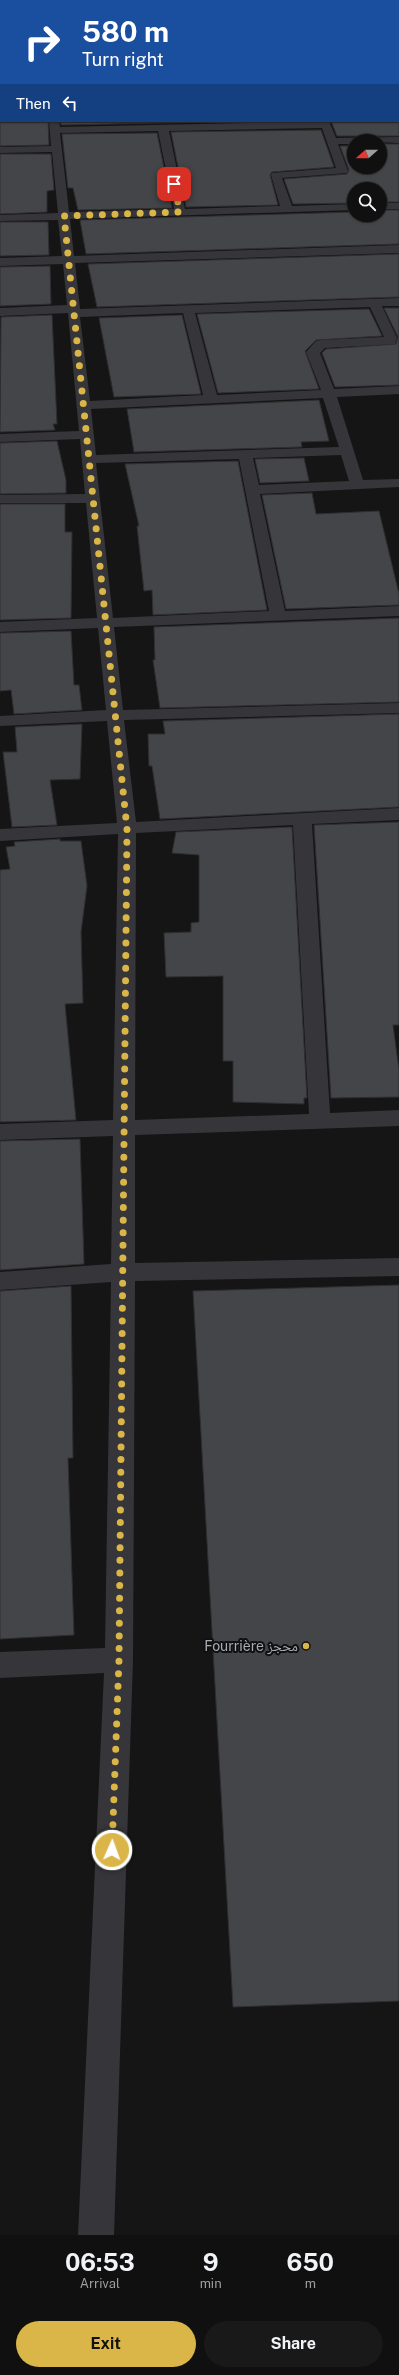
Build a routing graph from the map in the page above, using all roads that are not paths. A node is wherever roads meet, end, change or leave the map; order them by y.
1 (324, 123) edge
2 (245, 124) edge
3 (54, 125) edge
4 (163, 128) junction
5 (399, 140) edge
6 (331, 141) junction
7 (57, 149) junction
8 (0, 150) edge
9 (387, 206) edge
10 (399, 206) edge
11 (347, 207) edge
12 (287, 209) junction
13 (180, 212) junction
14 (64, 216) junction
15 (0, 218) edge
16 (399, 249) edge
17 (68, 260) junction
18 (0, 262) edge
19 (374, 302) junction
20 (399, 302) edge
21 (188, 309) junction
22 (74, 311) junction
23 (0, 312) edge
24 (399, 390) edge
25 (329, 394) junction
26 (211, 399) junction
27 (83, 405) junction
28 (86, 435) junction
29 (0, 438) edge
30 (347, 451) junction
31 (245, 454) junction
32 (89, 459) junction
33 (399, 484) edge
34 (357, 485) junction
35 (252, 490) junction
36 (93, 498) junction
37 (0, 499) edge
38 (399, 611) edge
39 (278, 616) junction
40 (106, 623) junction
41 (0, 627) edge
42 (399, 708) edge
43 (116, 715) junction
44 (0, 721) edge
45 (399, 814) edge
46 (302, 820) junction
47 (127, 829) junction
48 (0, 835) edge
49 (399, 1118) edge
50 (320, 1121) junction
51 (125, 1128) junction
52 (0, 1132) edge
53 (399, 1267) edge
54 (123, 1272) junction
55 (0, 1281) edge
56 (119, 1660) junction
57 (0, 1665) edge
58 (96, 2235) edge

1 - 2 street
1 - 6 street
2 - 4 street
3 - 4 street
3 - 7 street
4 - 13 street
5 - 6 street
6 - 12 street
7 - 8 street
7 - 14 street
9 - 10 street
11 - 12 street
12 - 13 street
13 - 14 street
14 - 15 street
14 - 17 street
16 - 17 street
17 - 18 street
17 - 22 street
19 - 20 street
19 - 21 street
19 - 25 street
21 - 22 street
21 - 26 street
22 - 23 street
22 - 27 street
24 - 25 street
25 - 26 street
25 - 30 street
26 - 27 street
27 - 28 street
28 - 29 street
28 - 32 street
30 - 31 street
30 - 34 street
31 - 32 street
31 - 35 street
32 - 36 street
33 - 34 street
34 - 35 street
35 - 39 street
36 - 37 street
36 - 40 street
38 - 39 street
39 - 40 street
40 - 41 street
40 - 43 street
42 - 43 street
43 - 44 street
43 - 47 street
45 - 46 street
46 - 47 street
46 - 50 street
47 - 48 street
47 - 51 street
49 - 50 street
50 - 51 street
51 - 52 street
51 - 54 street
53 - 54 street
54 - 55 street
54 - 56 street
56 - 57 street
56 - 58 street

